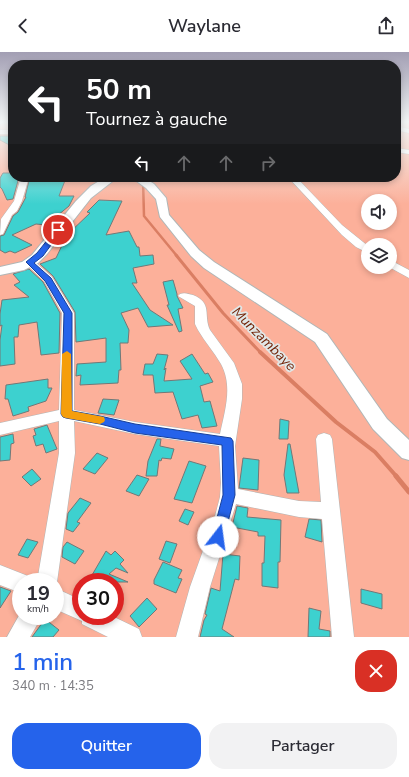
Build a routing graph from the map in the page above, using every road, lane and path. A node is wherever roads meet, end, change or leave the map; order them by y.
1 (24, 182) edge
2 (103, 182) edge
3 (144, 182) edge
4 (297, 182) edge
5 (0, 232) edge
6 (361, 246) edge
7 (30, 262) junction
8 (397, 267) edge
9 (0, 271) edge
10 (409, 275) edge
11 (184, 296) dead end
12 (66, 414) junction
13 (0, 429) edge
14 (324, 439) dead end
15 (227, 441) junction
16 (409, 452) edge
17 (229, 495) junction
18 (331, 511) junction
19 (48, 573) edge
20 (0, 575) edge
21 (12, 580) edge
22 (25, 625) edge
23 (108, 625) edge
24 (18, 637) edge
25 (131, 637) edge
26 (187, 637) edge
27 (343, 637) edge

1 - 5 street
2 - 7 street
3 - 16 street
4 - 6 street
7 - 9 street
7 - 12 street
8 - 10 street
11 - 15 street
12 - 13 street
12 - 15 street
12 - 19 street
14 - 18 street
15 - 17 street
17 - 18 street
17 - 26 street
18 - 27 street
20 - 21 street
22 - 24 street
23 - 25 street

